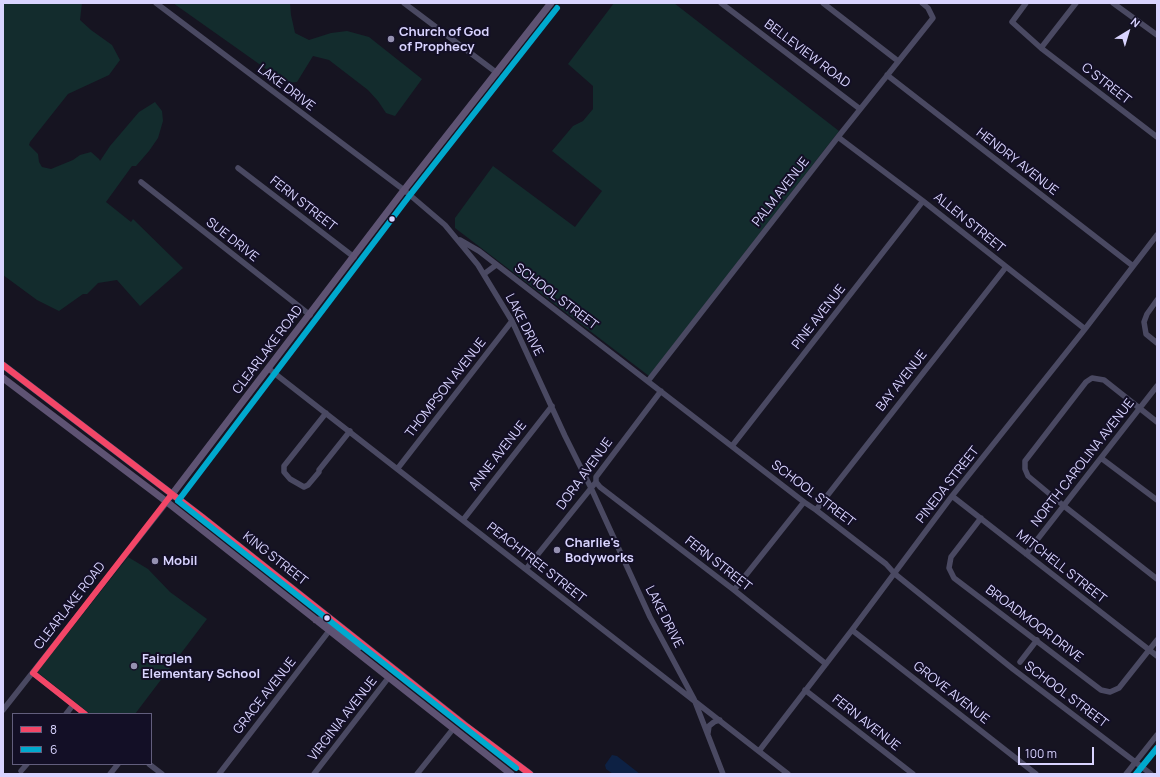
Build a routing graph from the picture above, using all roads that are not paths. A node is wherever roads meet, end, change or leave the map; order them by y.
1 (156, 3) edge
2 (404, 3) edge
3 (551, 3) edge
4 (721, 3) edge
5 (823, 3) edge
6 (922, 3) edge
7 (1026, 3) edge
8 (1076, 3) edge
9 (1113, 3) edge
10 (1157, 35) edge
11 (1041, 48) junction
12 (898, 61) junction
13 (497, 73) junction
14 (887, 75) junction
15 (860, 109) junction
16 (838, 137) junction
17 (1157, 137) edge
18 (238, 168) dead end
19 (141, 182) dead end
20 (404, 190) junction
21 (923, 201) junction
22 (1157, 235) edge
23 (456, 238) junction
24 (354, 257) junction
25 (496, 265) junction
26 (1133, 266) junction
27 (1006, 267) junction
28 (484, 274) junction
29 (1157, 300) edge
30 (310, 315) junction
31 (512, 321) junction
32 (1085, 329) junction
33 (1157, 343) edge
34 (3, 365) edge
35 (269, 368) junction
36 (7, 370) edge
37 (3, 378) edge
38 (648, 381) junction
39 (1157, 386) edge
40 (661, 391) junction
41 (552, 406) junction
42 (59, 408) junction
43 (1139, 408) junction
44 (326, 413) junction
45 (53, 416) junction
46 (1157, 422) edge
47 (350, 431) junction
48 (732, 446) junction
49 (1101, 458) junction
50 (398, 468) junction
51 (596, 482) junction
52 (591, 488) junction
53 (602, 488) junction
54 (172, 494) junction
55 (952, 496) junction
56 (596, 498) junction
57 (1157, 500) edge
58 (166, 502) junction
59 (804, 502) junction
60 (1064, 506) junction
61 (816, 510) junction
62 (981, 518) junction
63 (463, 520) junction
64 (1026, 554) junction
65 (526, 570) junction
66 (895, 574) junction
67 (1157, 579) edge
68 (734, 590) junction
69 (316, 620) junction
70 (852, 630) junction
71 (329, 631) junction
72 (1037, 640) junction
73 (1157, 640) edge
74 (1150, 650) junction
75 (1157, 656) edge
76 (1020, 662) dead end
77 (826, 664) junction
78 (395, 670) junction
79 (33, 673) junction
80 (681, 674) junction
81 (389, 677) junction
82 (671, 682) junction
83 (805, 690) junction
84 (694, 700) junction
85 (73, 705) junction
86 (3, 710) edge
87 (67, 713) edge
88 (84, 713) edge
89 (720, 720) junction
90 (466, 726) junction
91 (453, 729) junction
92 (708, 734) junction
93 (1157, 735) edge
94 (759, 751) junction
95 (1135, 762) junction
96 (26, 765) edge
97 (117, 765) edge
98 (150, 765) edge
99 (21, 771) dead end
100 (110, 774) edge
101 (162, 774) edge
102 (219, 774) edge
103 (314, 774) edge
104 (417, 774) edge
105 (511, 774) edge
106 (530, 774) edge
107 (723, 774) edge
108 (788, 774) edge
109 (913, 774) edge
110 (1036, 774) edge
111 (1126, 774) edge
112 (1151, 774) edge

1 - 20 street, LAKE DRIVE
2 - 13 street
3 - 13 main road, CLEARLAKE ROAD
4 - 15 street, BELLEVIEW ROAD
5 - 12 street
6 - 12 street, PALM AVENUE
7 - 11 street, C STREET
8 - 11 street
9 - 10 street
11 - 17 street, C STREET
12 - 14 street, PALM AVENUE
13 - 20 main road, CLEARLAKE ROAD
14 - 15 street, PALM AVENUE
14 - 26 street, HENDRY AVENUE
15 - 16 street, PALM AVENUE
16 - 21 street, ALLEN STREET
16 - 38 street, PALM AVENUE
18 - 24 street, FERN STREET
19 - 30 street, SUE DRIVE
20 - 23 street, LAKE DRIVE
20 - 24 main road, CLEARLAKE ROAD
21 - 27 street, ALLEN STREET
21 - 48 street, PINE AVENUE
22 - 26 street, PINEDA STREET
23 - 25 street, SCHOOL STREET
23 - 28 street, LAKE DRIVE
24 - 30 main road, CLEARLAKE ROAD
25 - 28 street
25 - 38 street, SCHOOL STREET
26 - 32 street, PINEDA STREET
27 - 32 street, ALLEN STREET
27 - 61 street, BAY AVENUE
28 - 31 street, LAKE DRIVE
29 - 33 street
30 - 35 main road, CLEARLAKE ROAD
31 - 41 street, LAKE DRIVE
31 - 50 street, THOMPSON AVENUE
32 - 55 street, PINEDA STREET
34 - 36 main road, KING STREET
35 - 44 street, PEACHTREE STREET
35 - 54 main road, CLEARLAKE ROAD
36 - 42 main road, KING STREET
37 - 45 main road, KING STREET
38 - 40 street, SCHOOL STREET
39 - 43 street, NORTH CAROLINA AVENUE
40 - 48 street, SCHOOL STREET
40 - 51 street, DORA AVENUE
41 - 52 street, LAKE DRIVE
41 - 63 street, ANNE AVENUE
42 - 45 main road
42 - 54 main road, KING STREET
43 - 46 street
43 - 49 street, NORTH CAROLINA AVENUE
43 - 60 street
44 - 47 street, PEACHTREE STREET
44 - 47 street
45 - 58 main road, KING STREET
47 - 50 street, PEACHTREE STREET
48 - 59 street, SCHOOL STREET
49 - 57 street
49 - 60 street, NORTH CAROLINA AVENUE
50 - 63 street, PEACHTREE STREET
51 - 52 street, DORA AVENUE
51 - 53 street, FERN STREET
52 - 56 street, LAKE DRIVE
52 - 65 street, DORA AVENUE
53 - 56 street
53 - 68 street, FERN STREET
54 - 58 main road, CLEARLAKE ROAD
54 - 78 main road, KING STREET
55 - 62 street, MITCHELL STREET
55 - 66 street, PINEDA STREET
56 - 80 street, LAKE DRIVE
58 - 69 main road, KING STREET
58 - 79 street, CLEARLAKE ROAD
59 - 61 street, SCHOOL STREET
59 - 68 street
60 - 64 street, NORTH CAROLINA AVENUE
60 - 67 street
61 - 66 street, SCHOOL STREET
62 - 64 street, MITCHELL STREET
62 - 72 street, BROADMOOR DRIVE
63 - 65 street, PEACHTREE STREET
64 - 74 street, MITCHELL STREET
65 - 82 street, PEACHTREE STREET
66 - 70 street, PINEDA STREET
66 - 95 street, SCHOOL STREET
68 - 77 street, FERN STREET
69 - 71 main road, KING STREET
69 - 78 main road
70 - 77 street, PINEDA STREET
70 - 110 street, GROVE AVENUE
71 - 81 main road, KING STREET
71 - 102 street, GRACE AVENUE
72 - 74 street, BROADMOOR DRIVE
72 - 76 street
73 - 74 street
74 - 75 street, MITCHELL STREET
77 - 83 street, PINEDA STREET
78 - 90 main road, KING STREET
79 - 85 street
79 - 86 street, CLEARLAKE ROAD
80 - 82 street
80 - 84 street, LAKE DRIVE
81 - 90 main road
81 - 91 main road, KING STREET
81 - 103 street, VIRGINIA AVENUE
82 - 84 street, PEACHTREE STREET
83 - 94 street, PINEDA STREET
83 - 109 street, FERN AVENUE
84 - 89 street, PEACHTREE STREET
84 - 92 street, LAKE DRIVE
85 - 87 street
85 - 88 street
89 - 92 street
89 - 94 street, PEACHTREE STREET
90 - 106 main road, KING STREET
91 - 104 street
91 - 105 main road, KING STREET
92 - 107 street, LAKE DRIVE
93 - 95 street
94 - 108 street, PEACHTREE STREET
95 - 111 street
95 - 112 street, SCHOOL STREET
96 - 99 street
97 - 100 street
98 - 101 street

